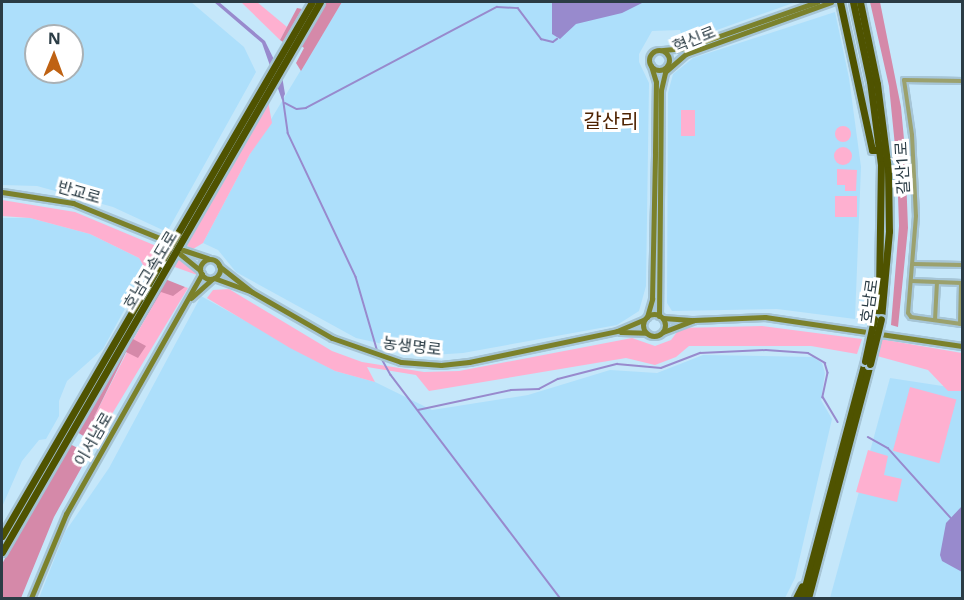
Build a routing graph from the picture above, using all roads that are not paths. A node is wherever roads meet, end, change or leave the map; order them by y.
1 (312, 2) edge
2 (320, 2) edge
3 (817, 2) edge
4 (831, 2) edge
5 (840, 2) edge
6 (853, 2) edge
7 (860, 2) edge
8 (663, 50) junction
9 (651, 66) junction
10 (668, 66) junction
11 (963, 81) edge
12 (880, 150) junction
13 (2, 192) edge
14 (166, 243) dead end
15 (210, 259) junction
16 (913, 264) junction
17 (963, 265) edge
18 (219, 266) junction
19 (201, 272) junction
20 (213, 278) junction
21 (911, 281) junction
22 (937, 282) junction
23 (962, 283) edge
24 (252, 292) junction
25 (190, 299) junction
26 (660, 316) junction
27 (646, 318) junction
28 (878, 319) junction
29 (694, 320) junction
30 (935, 320) junction
31 (961, 324) edge
32 (617, 331) junction
33 (663, 332) junction
34 (646, 333) junction
35 (963, 346) edge
36 (868, 363) junction
37 (2, 536) edge
38 (2, 552) edge
39 (813, 558) junction
40 (31, 598) edge
41 (796, 598) edge
42 (802, 598) edge
43 (808, 598) edge

1 - 37 highway, 호남고속도로
2 - 38 highway, 호남고속도로
3 - 8 main road, 혁신로
4 - 10 main road, 혁신로
5 - 12 highway
6 - 12 highway, 호남로
7 - 28 highway, 호남로
8 - 9 main road, 혁신로
8 - 10 main road, 혁신로
9 - 10 main road, 혁신로
9 - 27 main road
10 - 26 main road, 혁신로
11 - 16 street, 갈산1로
12 - 28 highway, 호남로
13 - 14 main road, 반교로
15 - 18 main road, 농생명로
15 - 19 main road
15 - 19 main road, 농생명로
16 - 17 street
16 - 21 street
18 - 20 main road
18 - 24 main road, 농생명로
19 - 20 main road, 농생명로
19 - 25 main road, 이서남로
20 - 24 main road, 농생명로
20 - 25 main road, 이서남로
21 - 22 street
21 - 30 street
22 - 23 street
22 - 30 street
23 - 31 street
24 - 32 main road, 농생명로
25 - 40 main road, 이서남로
26 - 27 main road, 농생명로
26 - 29 main road, 농생명로
26 - 33 main road
27 - 32 main road, 농생명로
27 - 34 main road
28 - 36 highway, 호남로, bridge
29 - 33 main road, 농생명로
29 - 35 main road, 농생명로
30 - 31 street
32 - 34 main road, 농생명로
33 - 34 main road, 농생명로
36 - 39 highway, 호남로
36 - 43 highway, 호남로
39 - 41 highway
39 - 42 highway, 호남로

